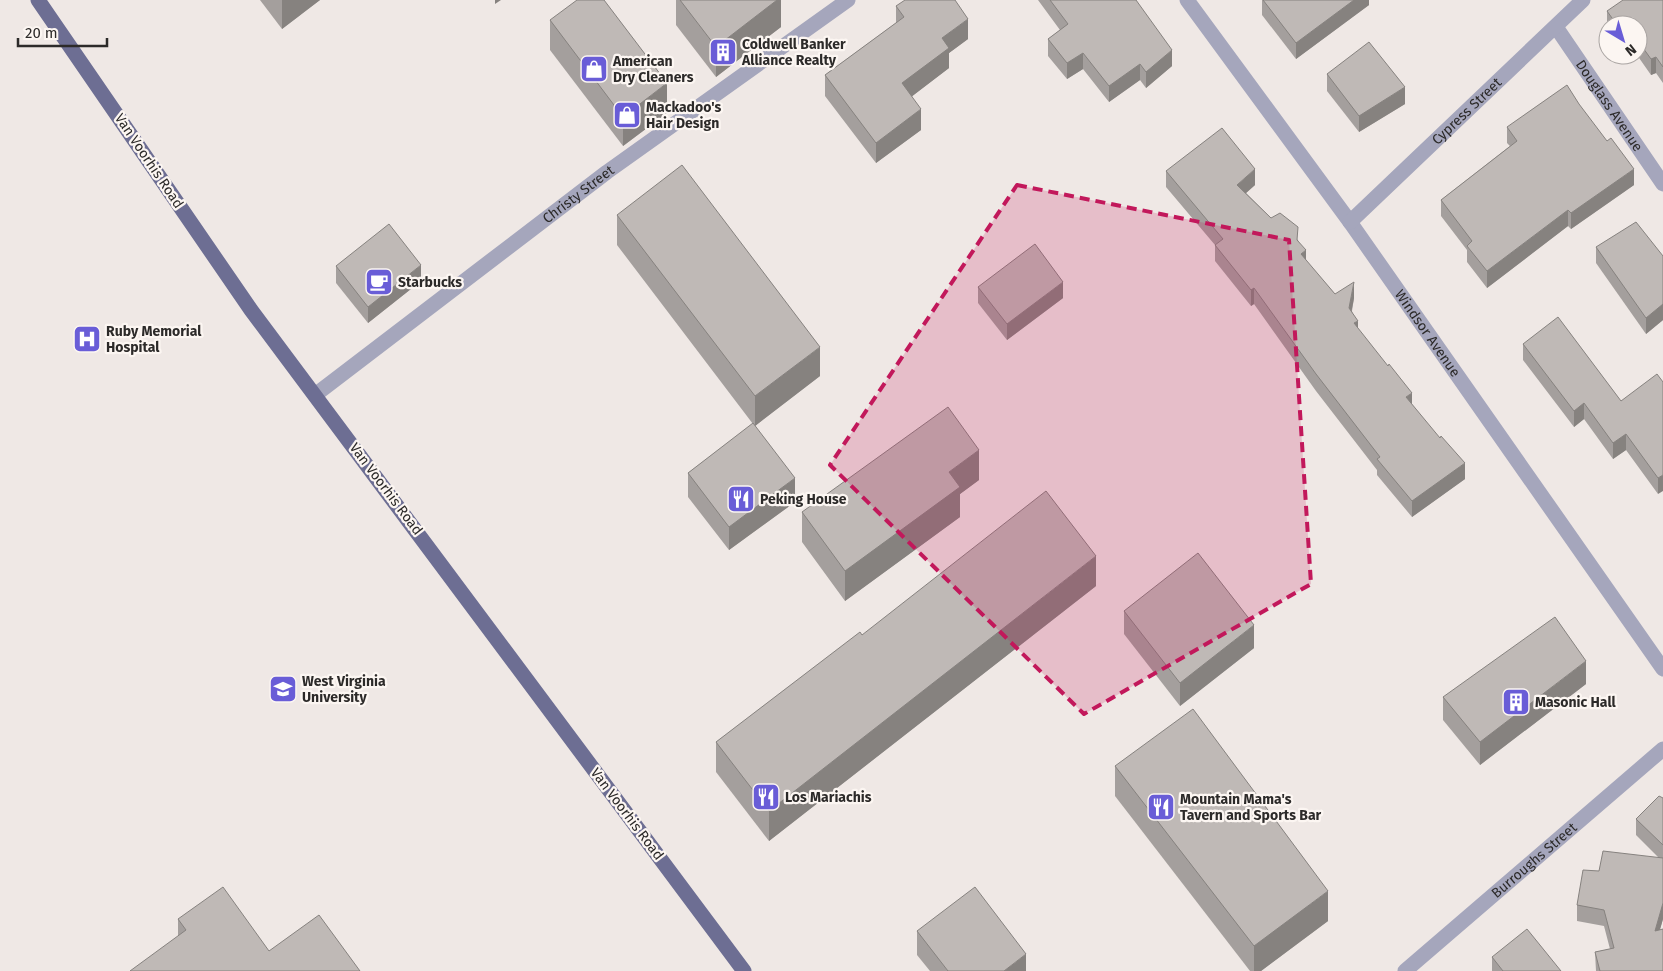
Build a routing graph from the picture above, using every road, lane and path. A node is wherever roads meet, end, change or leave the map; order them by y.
1 (38, 0) edge
2 (848, 0) edge
3 (1187, 0) edge
4 (1583, 0) edge
5 (1556, 27) junction
6 (1663, 184) edge
7 (1350, 222) junction
8 (315, 395) junction
9 (1663, 669) edge
10 (1663, 749) edge
11 (744, 971) edge
12 (1405, 971) edge

1 - 8 main road, Van Voorhis Road
2 - 8 street, Christy Street
3 - 7 street, Windsor Avenue
4 - 5 street, Cypress Street
5 - 6 street, Douglass Avenue
5 - 7 street, Cypress Street
7 - 9 street, Windsor Avenue
8 - 11 main road, Van Voorhis Road
10 - 12 street, Burroughs Street

